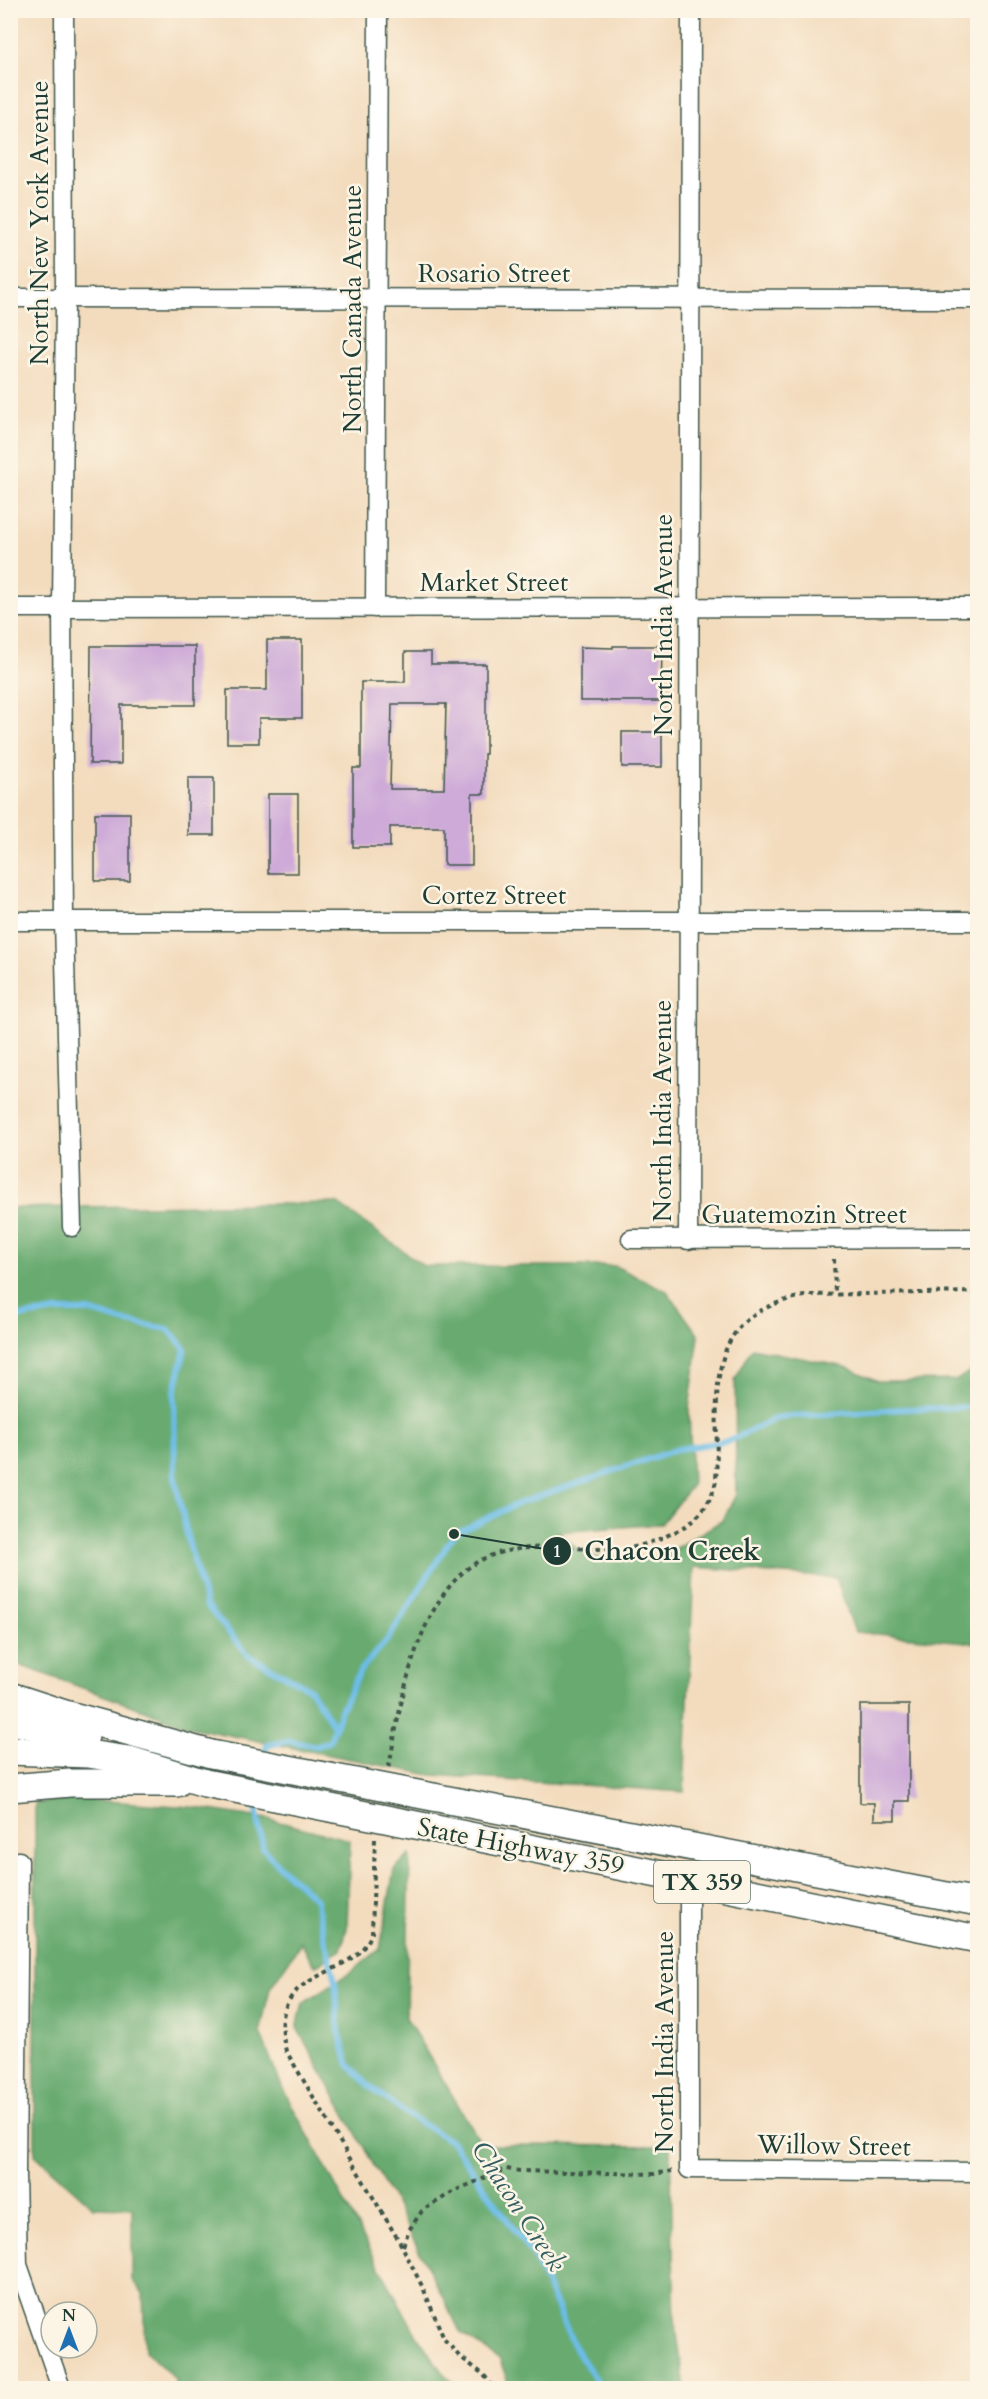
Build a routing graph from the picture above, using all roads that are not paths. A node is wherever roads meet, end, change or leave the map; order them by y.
1 (64, 10) edge
2 (378, 10) edge
3 (691, 10) edge
4 (10, 298) edge
5 (65, 298) junction
6 (378, 298) junction
7 (691, 299) junction
8 (978, 299) edge
9 (688, 607) junction
10 (978, 607) edge
11 (10, 608) edge
12 (62, 608) junction
13 (375, 608) junction
14 (10, 921) edge
15 (64, 921) junction
16 (688, 921) junction
17 (978, 921) edge
18 (72, 1227) dead end
19 (978, 1238) edge
20 (631, 1239) dead end
21 (688, 1240) junction
22 (10, 1696) edge
23 (10, 1721) edge
24 (10, 1751) edge
25 (211, 1754) junction
26 (10, 1765) edge
27 (205, 1783) junction
28 (10, 1788) edge
29 (15, 1861) edge
30 (689, 1879) junction
31 (978, 1902) edge
32 (978, 1939) edge
33 (689, 2169) joint
34 (978, 2172) edge
35 (13, 2174) edge
36 (61, 2388) edge

1 - 5 street, North New York Avenue
2 - 6 street, North Canada Avenue
3 - 7 street, North India Avenue
4 - 5 street, Rosario Street
5 - 6 street, Rosario Street
5 - 12 street, North New York Avenue
6 - 7 street, Rosario Street
6 - 13 street, North Canada Avenue
7 - 8 street, Rosario Street
7 - 9 street, North India Avenue
9 - 10 street, Market Street
9 - 13 street, Market Street
9 - 16 street, North India Avenue
11 - 12 street, Market Street
12 - 13 street, Market Street
12 - 15 street, North New York Avenue
14 - 15 street, Cortez Street
15 - 16 street, Cortez Street
15 - 18 street, North New York Avenue
16 - 17 street, Cortez Street
16 - 21 street, North India Avenue
19 - 21 street, Guatemozin Street
20 - 21 street, Guatemozin Street
22 - 25 main road
23 - 25 main road
24 - 27 main road
25 - 31 main road, State Highway 359 / TX 359, bridge
26 - 27 main road
27 - 28 main road
27 - 30 main road, State Highway 359 / TX 359, bridge
29 - 35 street
30 - 32 main road, State Highway 359 / TX 359
30 - 33 street, North India Avenue
33 - 34 street, Willow Street
35 - 36 street

